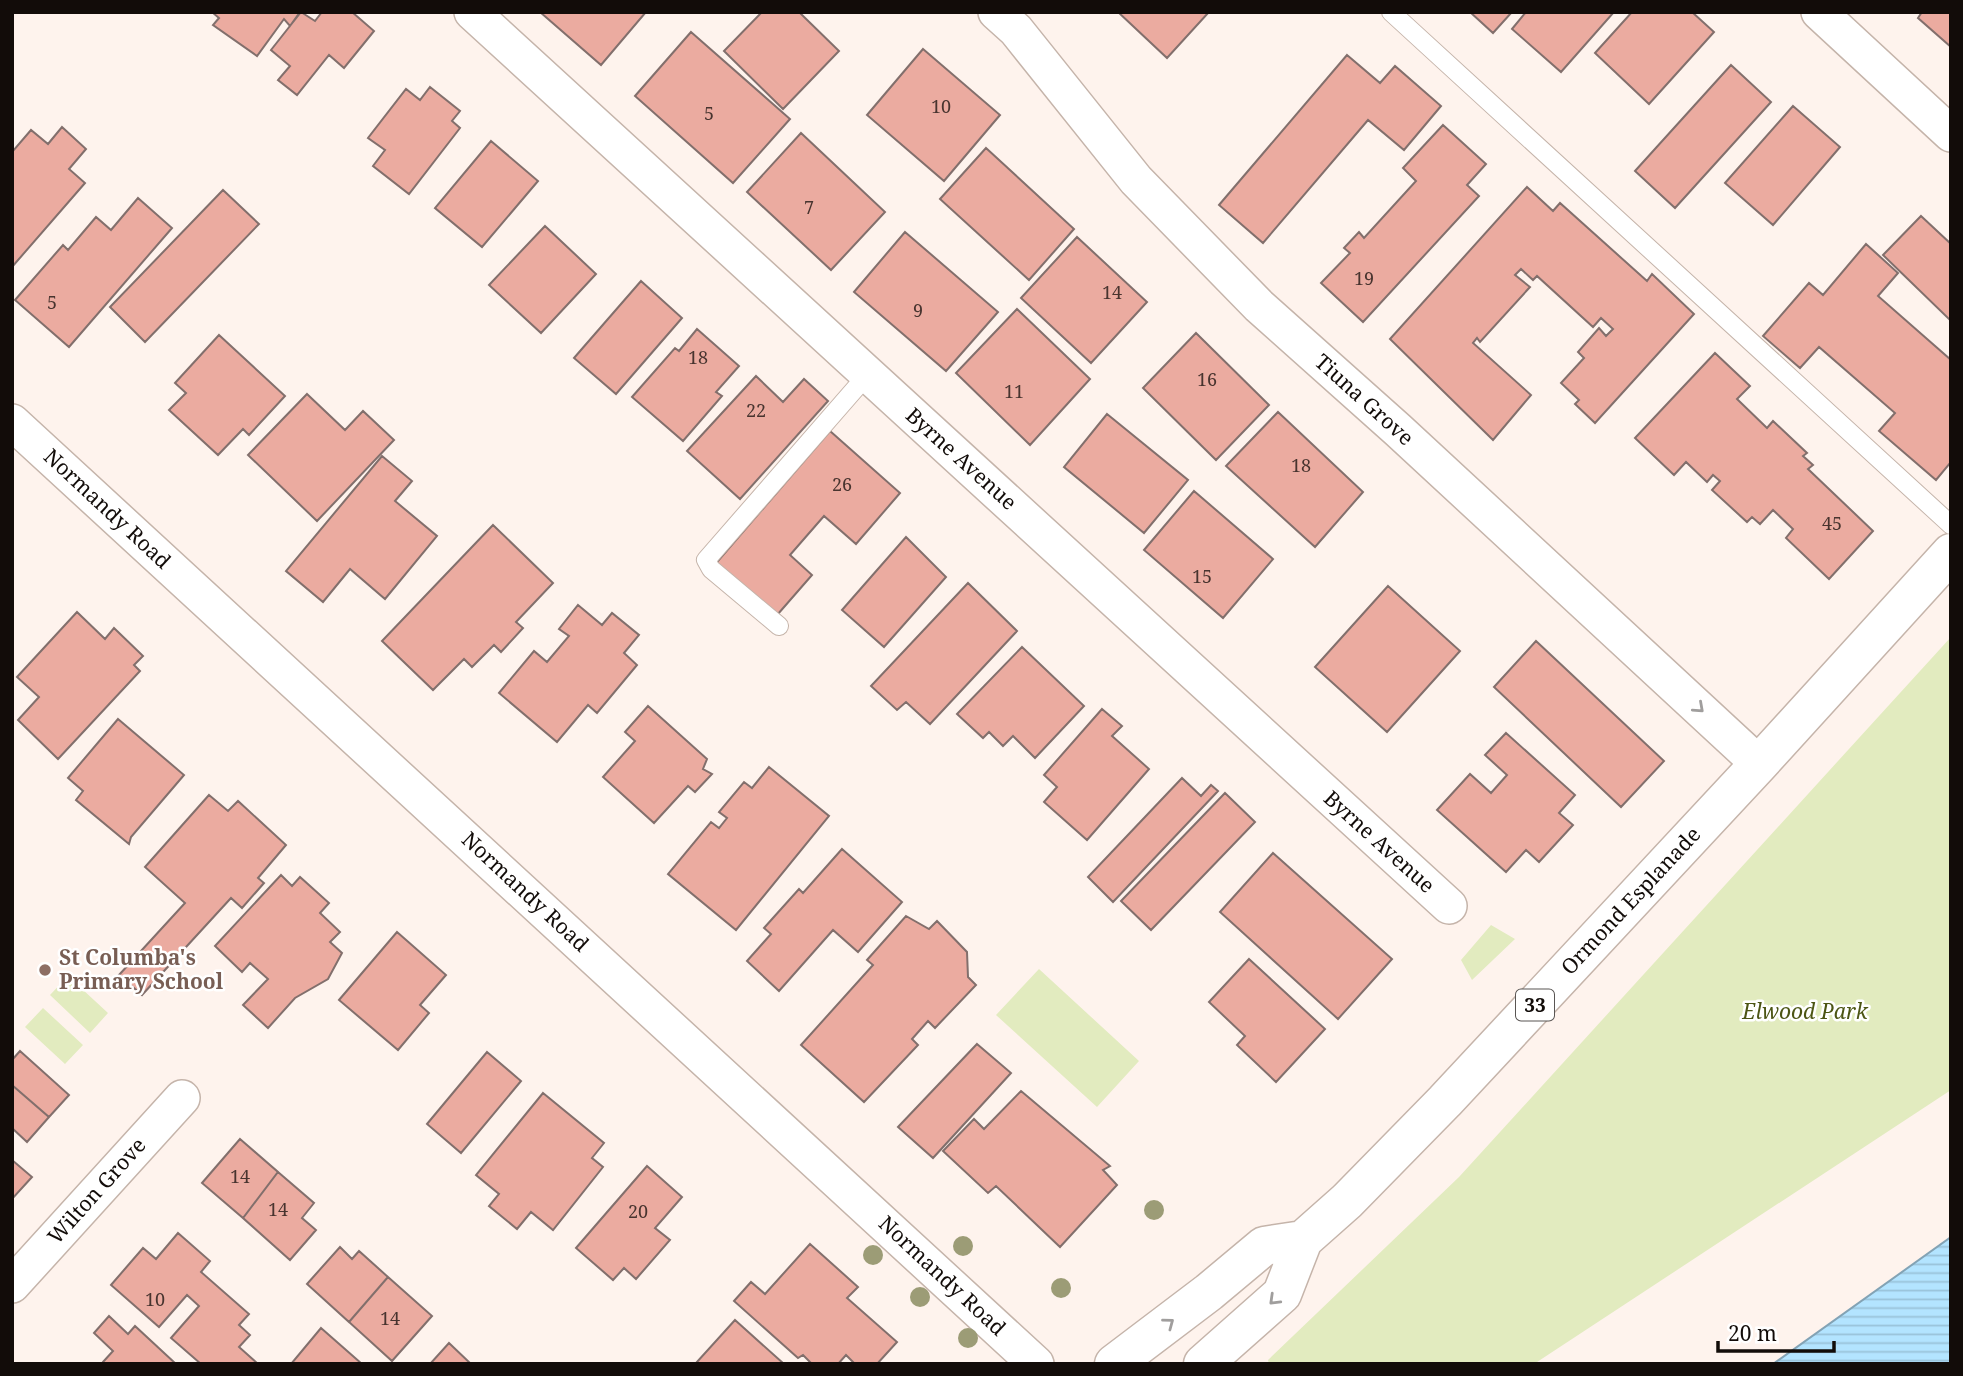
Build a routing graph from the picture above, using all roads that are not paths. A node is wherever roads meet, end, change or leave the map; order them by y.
1 (472, 12) edge
2 (996, 12) edge
3 (1391, 12) edge
4 (1819, 12) edge
5 (1951, 134) edge
6 (868, 374) junction
7 (12, 422) edge
8 (1951, 525) edge
9 (1951, 553) edge
10 (779, 626) dead end
11 (1759, 764) junction
12 (1449, 905) dead end
13 (182, 1098) dead end
14 (1303, 1240) junction
15 (12, 1285) edge
16 (1037, 1364) edge
17 (1114, 1364) edge
18 (1203, 1364) edge

1 - 6 street, Byrne Avenue
2 -> 11 street, Tiuna Grove
3 - 8 lane
4 - 5 street
6 - 10 lane
6 - 12 street, Byrne Avenue
7 - 16 street, Normandy Road
9 - 11 main road, Ormond Esplanade / 33
11 - 14 main road, Ormond Esplanade / 33
13 - 15 street, Wilton Grove
17 -> 14 main road
14 -> 18 main road, Ormond Esplanade / 33

